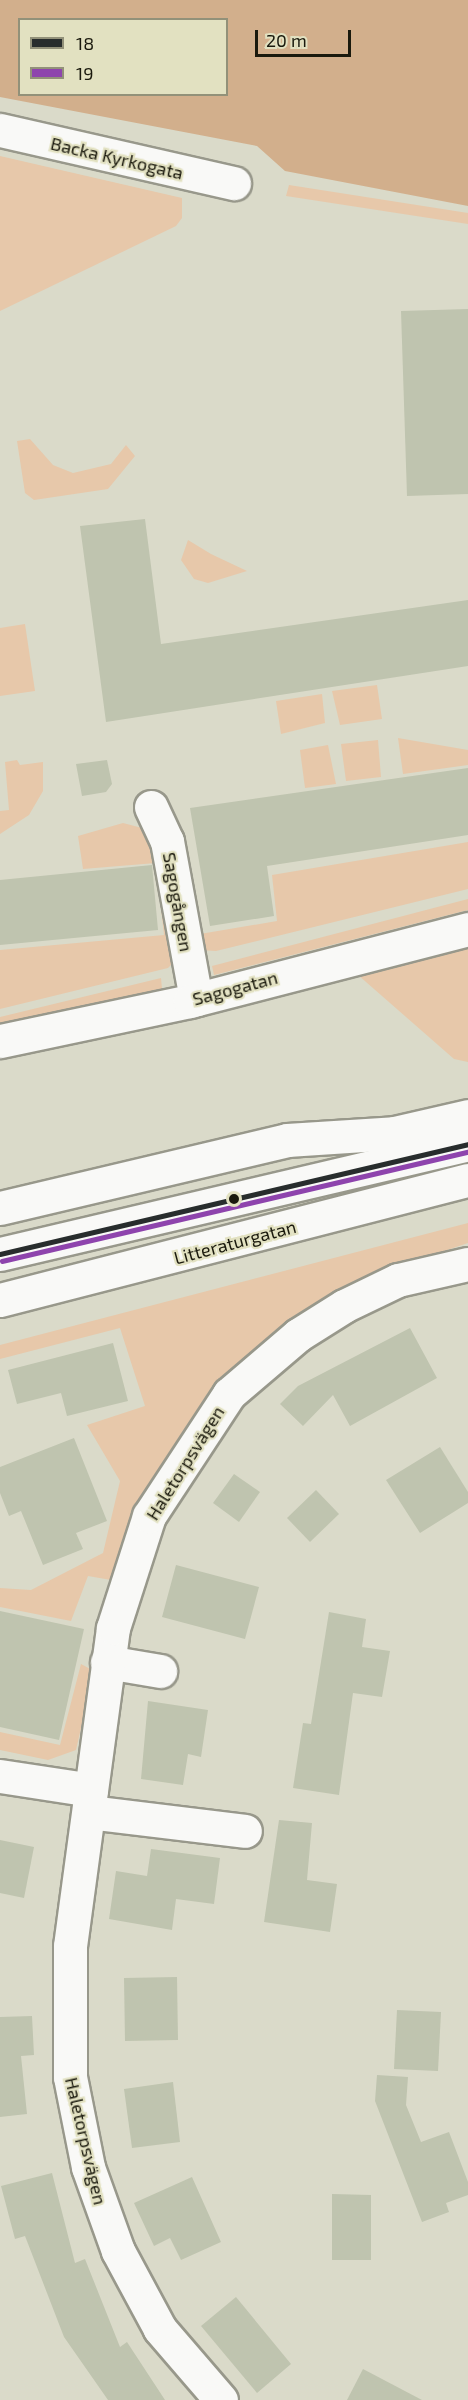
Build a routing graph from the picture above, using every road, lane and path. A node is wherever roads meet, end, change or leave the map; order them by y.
1 (0, 130) edge
2 (234, 183) dead end
3 (151, 807) dead end
4 (468, 929) edge
5 (196, 999) junction
6 (0, 1041) edge
7 (468, 1116) edge
8 (468, 1144) edge
9 (468, 1180) edge
10 (0, 1208) edge
11 (0, 1254) edge
12 (468, 1264) edge
13 (0, 1300) edge
14 (107, 1662) junction
15 (160, 1671) dead end
16 (0, 1776) edge
17 (90, 1801) junction
18 (245, 1831) dead end
19 (221, 2400) edge

1 - 2 street, Backa Kyrkogata
3 - 5 street, Sagogången
4 - 5 street, Sagogatan
5 - 6 street, Sagogatan
7 - 10 street
8 - 11 street
9 - 13 street, Litteraturgatan
12 - 14 street, Haletorpsvägen
14 - 15 street
14 - 17 street, Haletorpsvägen
16 - 17 street
17 - 18 street
17 - 19 street, Haletorpsvägen

